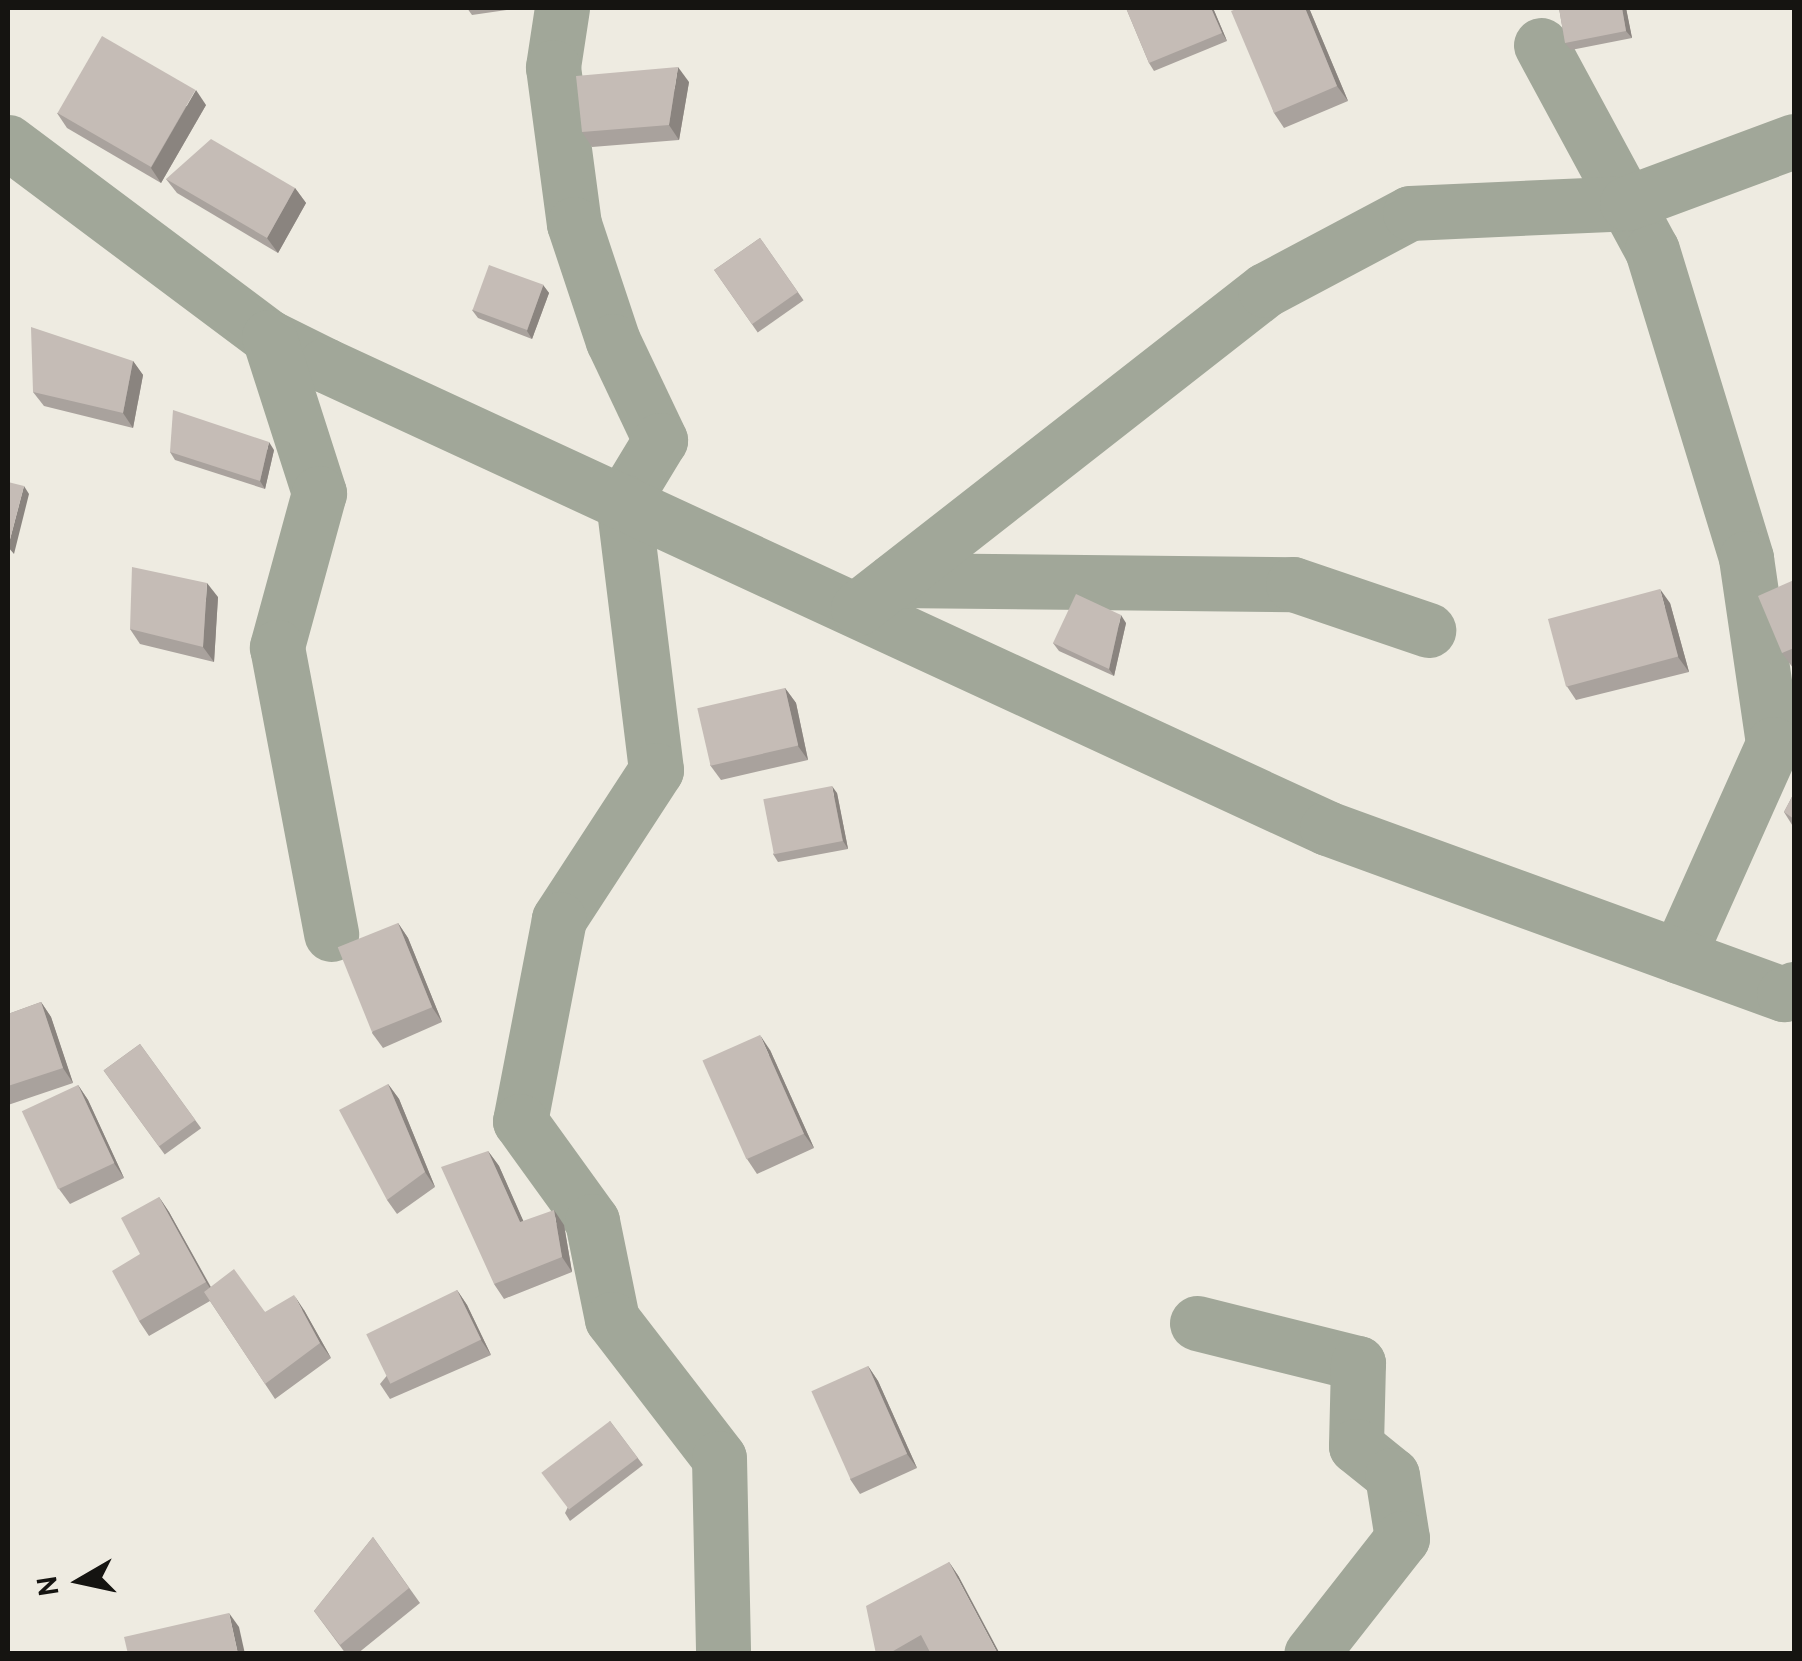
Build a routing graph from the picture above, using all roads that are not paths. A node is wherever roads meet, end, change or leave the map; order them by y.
1 (562, 8) edge
2 (1542, 45) dead end
3 (1794, 140) edge
4 (8, 142) edge
5 (1628, 203) junction
6 (269, 337) junction
7 (623, 501) junction
8 (876, 594) junction
9 (1428, 630) dead end
10 (331, 934) dead end
11 (1678, 956) junction
12 (1794, 989) edge
13 (1197, 1323) dead end
14 (723, 1654) edge
15 (1311, 1654) edge

1 - 7 street
2 - 5 street
3 - 5 street
4 - 6 street
5 - 8 street
5 - 11 street
6 - 7 street
6 - 10 street
7 - 8 street
7 - 14 street
8 - 9 street
8 - 11 street
11 - 12 street
13 - 15 street

